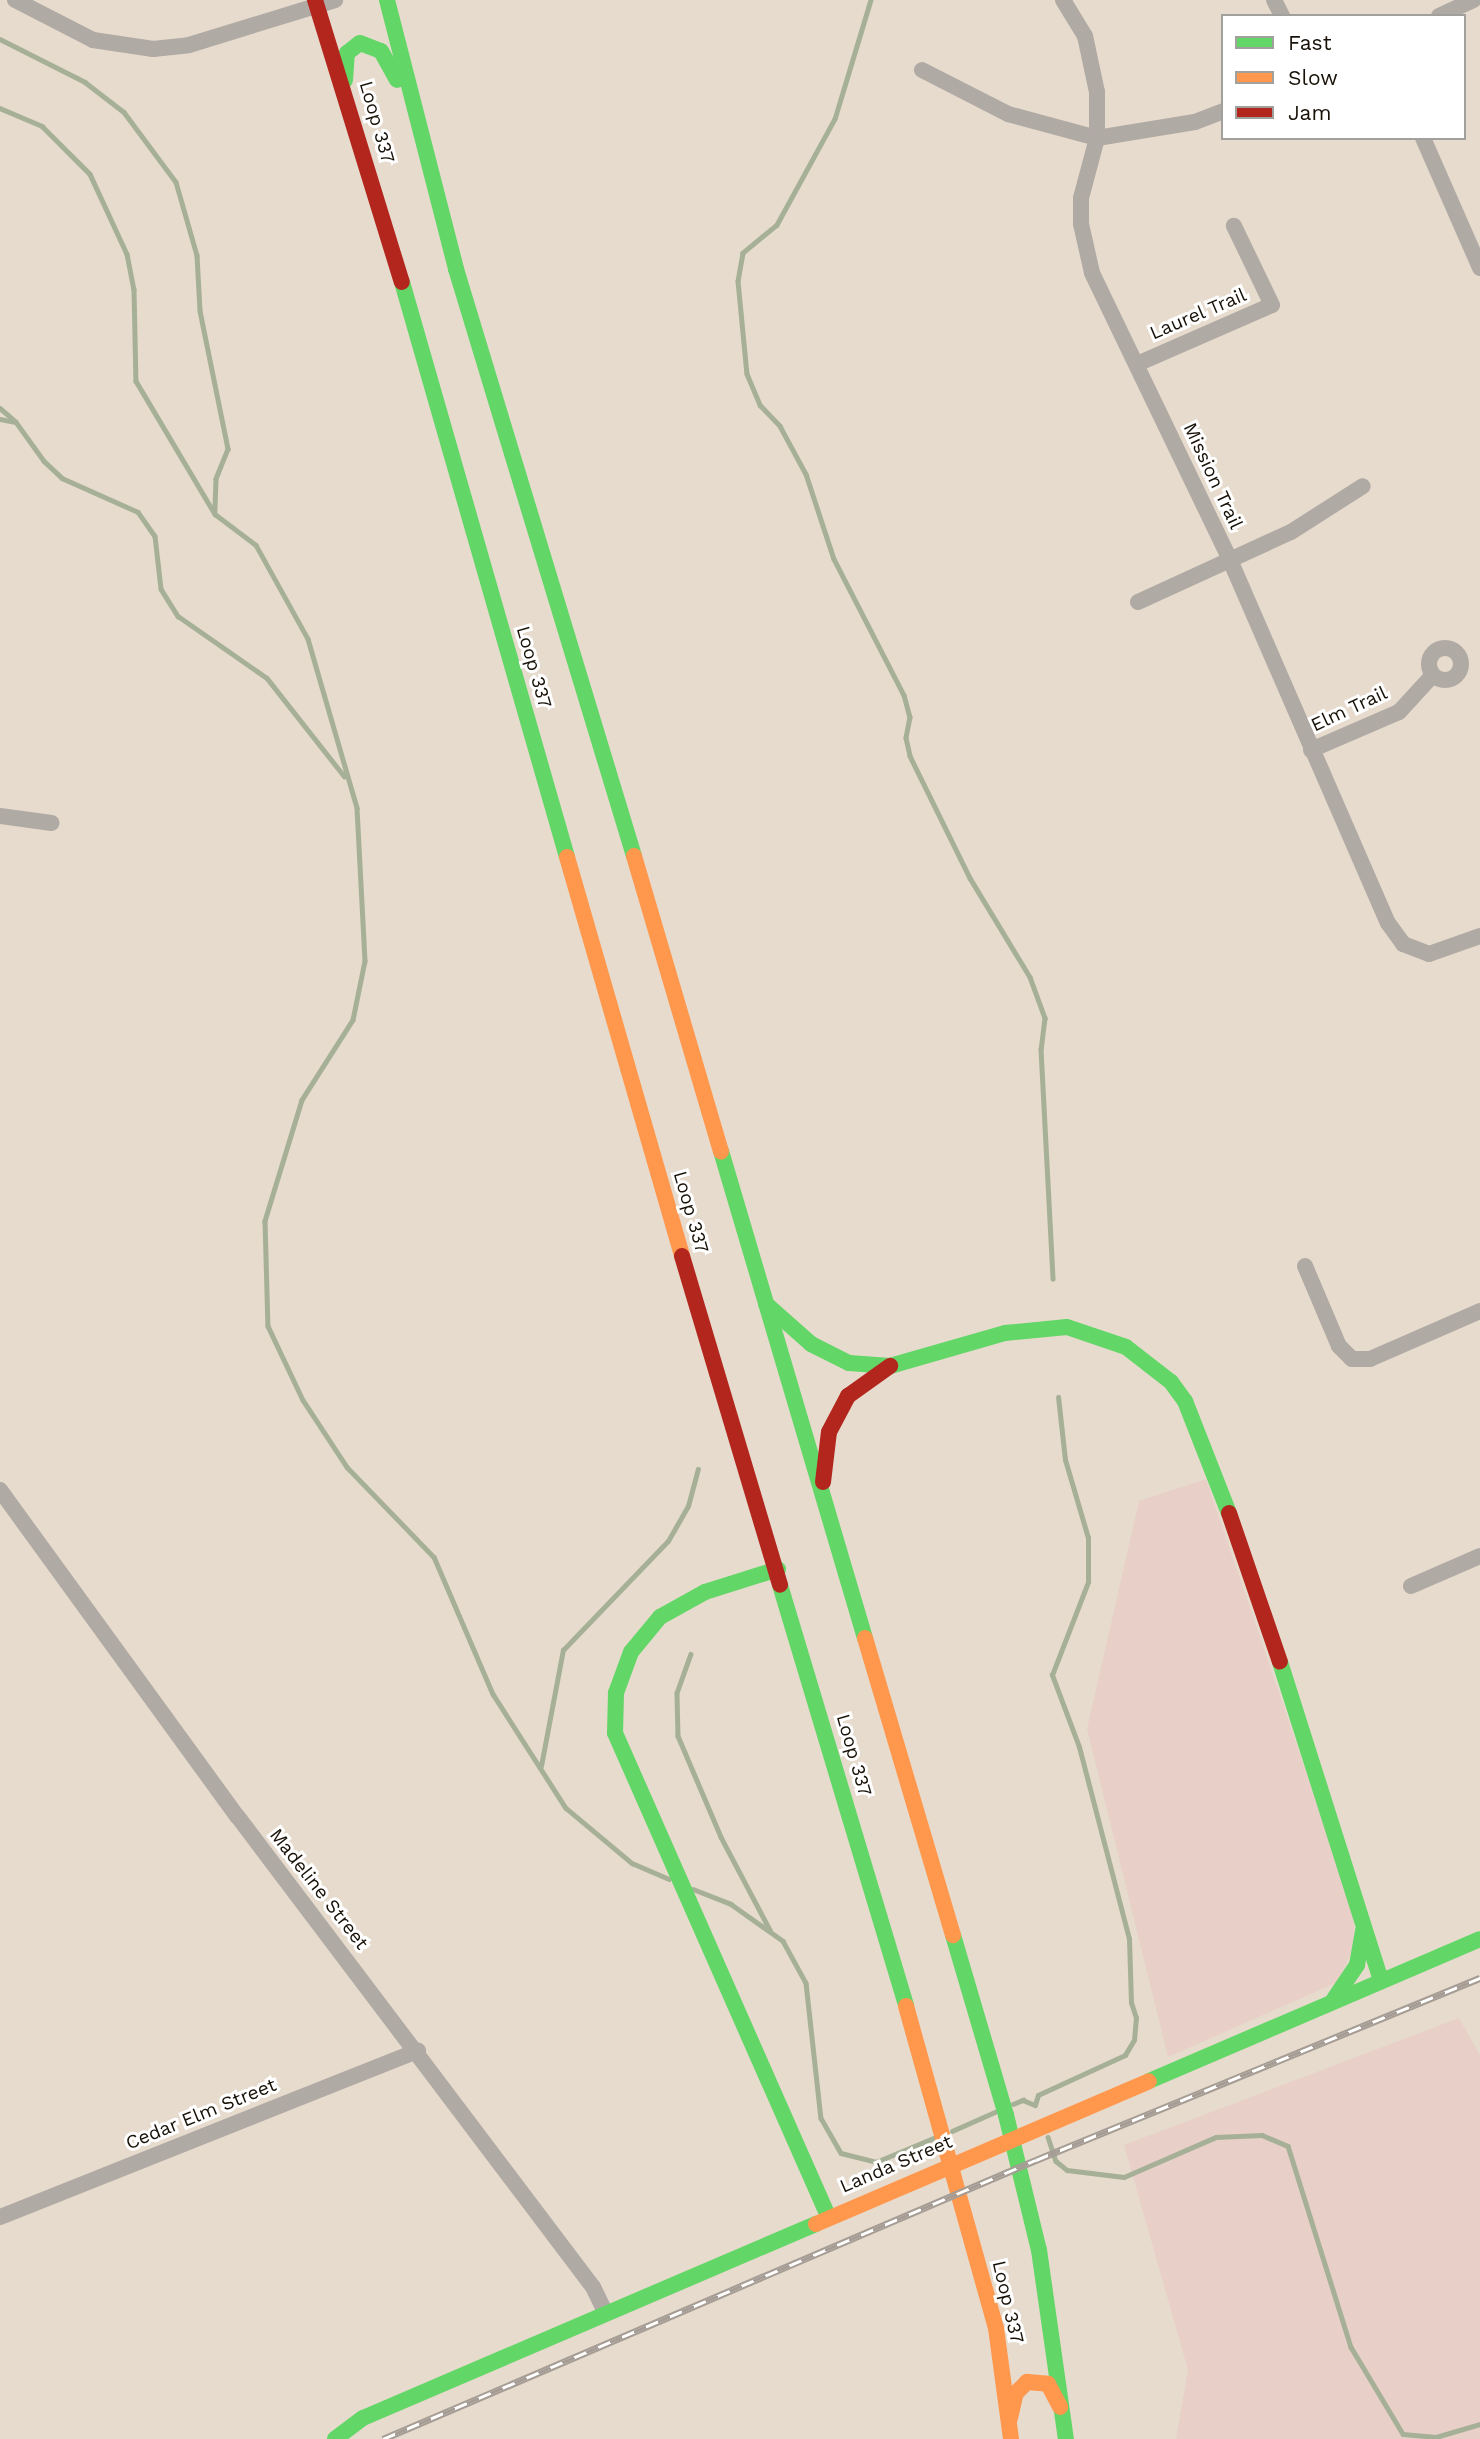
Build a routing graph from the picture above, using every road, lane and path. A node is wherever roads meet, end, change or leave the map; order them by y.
1 (15, 0) edge
2 (335, 0) edge
3 (387, 0) edge
4 (1063, 0) edge
5 (1474, 0) edge
6 (316, 3) edge
7 (1443, 14) edge
8 (922, 69) dead end
9 (346, 90) junction
10 (413, 112) junction
11 (1221, 112) edge
12 (1097, 138) junction
13 (1424, 140) edge
14 (1234, 226) dead end
15 (1480, 268) edge
16 (1136, 364) junction
17 (1363, 486) dead end
18 (1230, 560) junction
19 (1138, 602) dead end
20 (1433, 675) dead end
21 (1311, 750) junction
22 (0, 816) edge
23 (52, 823) dead end
24 (1480, 936) edge
25 (1305, 1266) dead end
26 (764, 1302) junction
27 (1480, 1311) edge
28 (890, 1366) junction
29 (0, 1490) edge
30 (821, 1492) junction
31 (1480, 1556) edge
32 (778, 1569) junction
33 (1411, 1586) dead end
34 (1363, 1919) junction
35 (1480, 1939) edge
36 (1381, 1980) junction
37 (1334, 1999) junction
38 (418, 2051) junction
39 (828, 2216) junction
40 (0, 2217) edge
41 (606, 2312) junction
42 (1010, 2431) edge
43 (1066, 2433) edge
44 (335, 2439) edge

1 - 6 street
2 - 6 street
3 - 10 main road, Loop 337
4 - 12 street, Mission Trail
5 - 7 street
6 - 9 main road, Loop 337
8 - 12 street
9 - 10 main road
9 - 32 main road, Loop 337
10 - 26 main road, Loop 337
11 - 12 street
12 - 16 street, Mission Trail
13 - 15 street
14 - 16 street, Laurel Trail
16 - 18 street, Mission Trail
17 - 18 street
18 - 19 street
18 - 21 street, Mission Trail
20 - 21 street, Elm Trail
21 - 24 street, Mission Trail
22 - 23 street
25 - 27 street
26 - 28 main road
26 - 30 main road, Loop 337
28 - 30 main road
28 - 34 main road
29 - 38 street, Madeline Street
30 - 43 main road, Loop 337
31 - 33 street
32 - 39 main road
32 - 42 main road, Loop 337
34 - 36 main road
34 - 37 main road
35 - 36 main road, Landa Street
36 - 37 main road, Landa Street
37 - 39 main road, Landa Street
38 - 40 street, Cedar Elm Street
38 - 41 street, Madeline Street
39 - 41 main road, Landa Street
41 - 44 main road, Landa Street
42 - 43 main road

